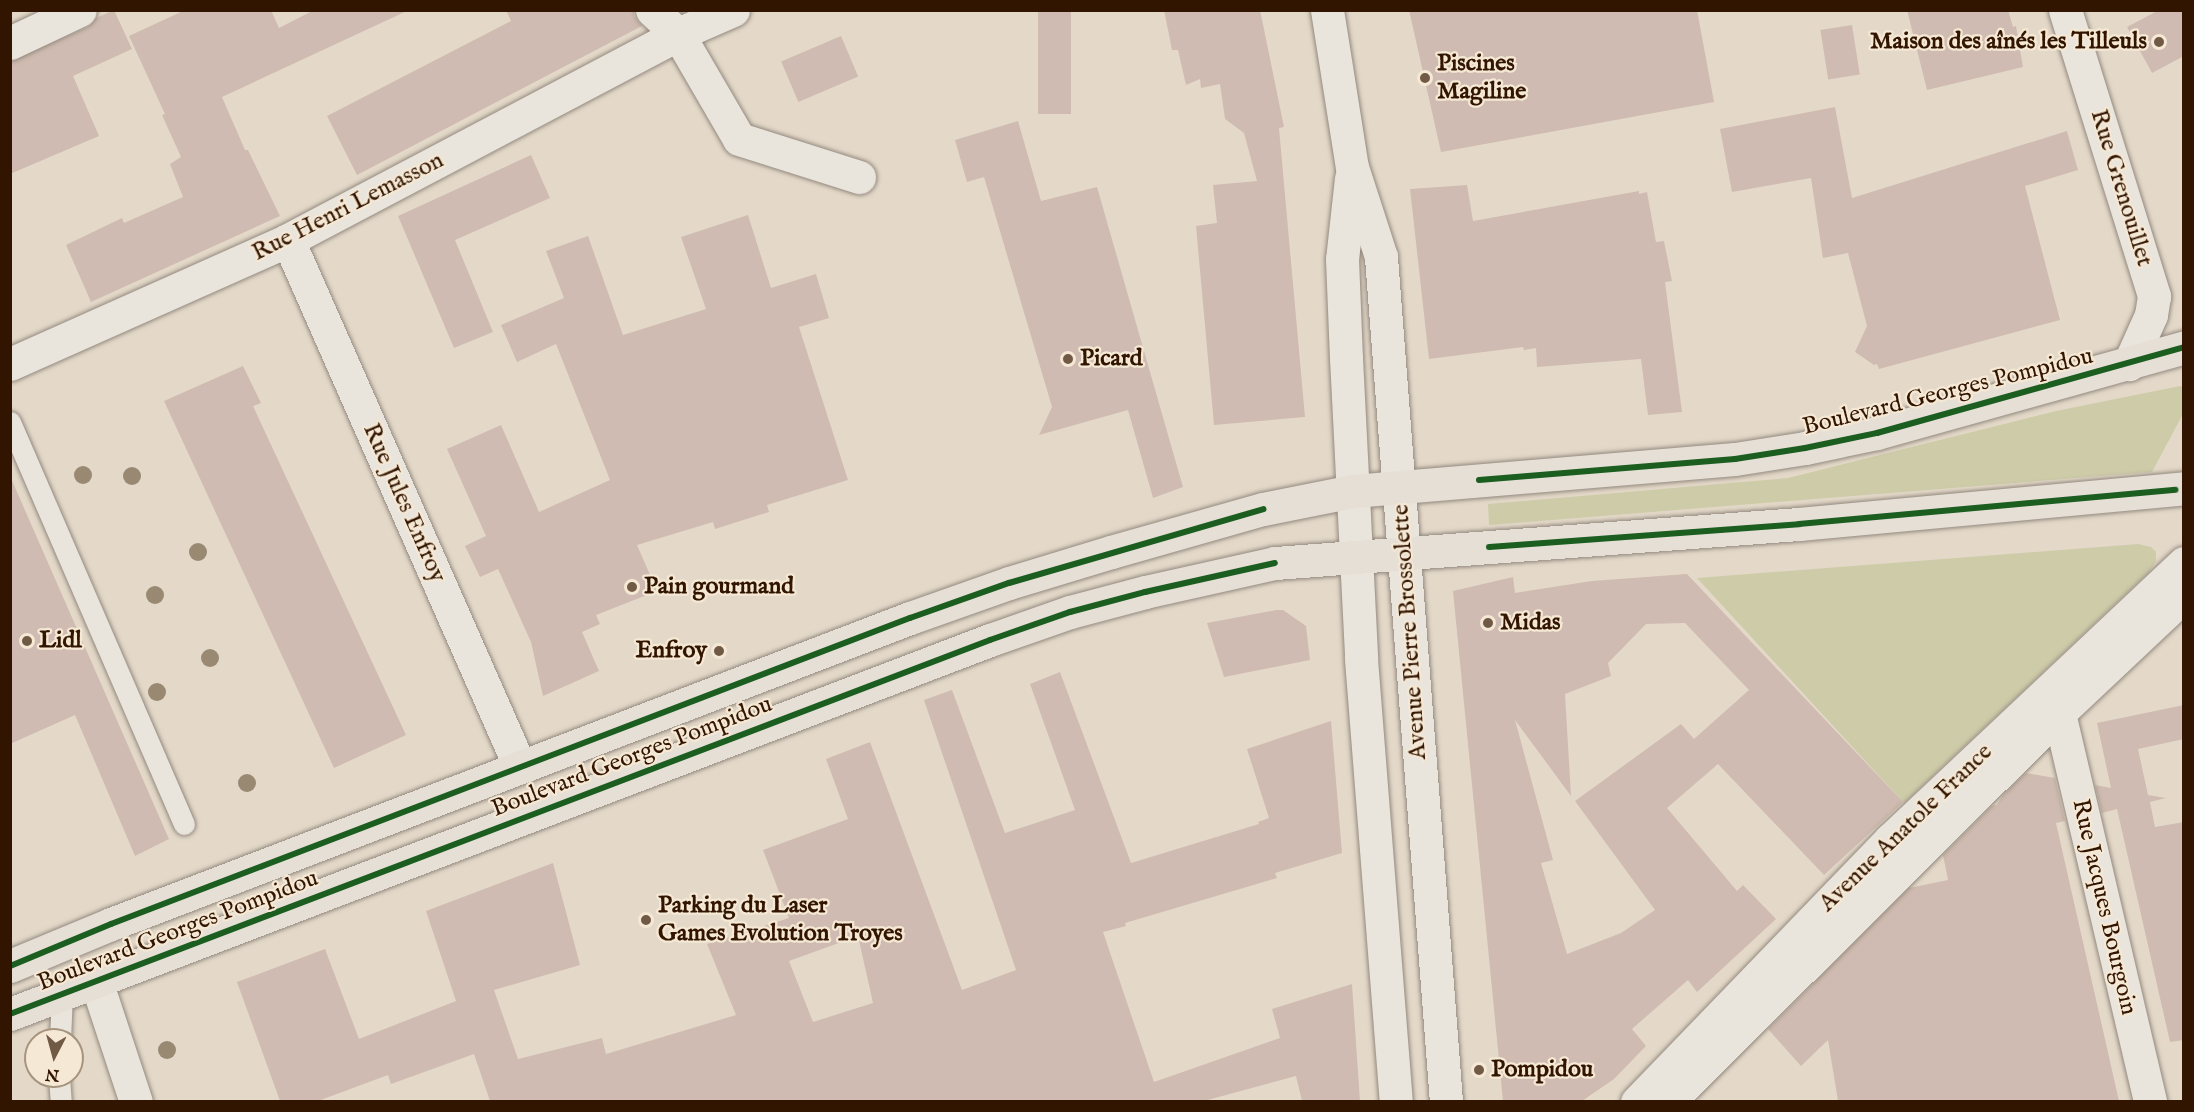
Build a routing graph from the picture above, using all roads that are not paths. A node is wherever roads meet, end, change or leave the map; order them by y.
1 (80, 10) edge
2 (652, 10) edge
3 (733, 10) edge
4 (1327, 10) edge
5 (2065, 10) edge
6 (678, 34) junction
7 (10, 43) edge
8 (1352, 167) junction
9 (859, 177) dead end
10 (288, 240) junction
11 (2180, 351) edge
12 (10, 364) edge
13 (2128, 364) junction
14 (10, 422) edge
15 (1400, 487) junction
16 (2184, 488) edge
17 (1353, 491) junction
18 (1405, 553) junction
19 (1356, 557) junction
20 (2184, 563) edge
21 (2184, 595) edge
22 (2059, 713) junction
23 (520, 766) junction
24 (184, 824) dead end
25 (10, 966) edge
26 (96, 981) junction
27 (62, 994) junction
28 (10, 1014) edge
29 (61, 1028) edge
30 (136, 1101) edge
31 (1396, 1101) edge
32 (1446, 1101) edge
33 (1637, 1101) edge
34 (1668, 1101) edge
35 (2150, 1101) edge

1 - 7 street
2 - 6 street
3 - 6 street, Rue Henri Lemasson
4 - 8 street, Avenue Pierre Brossolette
5 - 13 street, Rue Grenouillet
6 - 9 street
6 - 10 street, Rue Henri Lemasson
8 - 15 street, Avenue Pierre Brossolette
8 - 17 street, Avenue Pierre Brossolette
10 - 12 street, Rue Henri Lemasson
10 - 23 street, Rue Jules Enfroy
11 - 13 main road, Boulevard Georges Pompidou
13 - 15 main road, Boulevard Georges Pompidou
14 - 24 lane
15 - 17 main road, Boulevard Georges Pompidou
15 - 18 street, Avenue Pierre Brossolette
16 - 18 main road, Boulevard Georges Pompidou
17 - 19 street, Avenue Pierre Brossolette
17 - 23 main road, Boulevard Georges Pompidou
18 - 19 main road, Boulevard Georges Pompidou
18 - 32 street, Avenue Pierre Brossolette
19 - 26 main road, Boulevard Georges Pompidou
19 - 31 street, Avenue Pierre Brossolette
20 - 33 street, Avenue Anatole France
21 - 22 street, Avenue Anatole France
22 - 34 street, Avenue Anatole France
22 - 35 street, Rue Jacques Bourgoin
23 - 25 main road, Boulevard Georges Pompidou
26 - 27 main road, Boulevard Georges Pompidou
26 - 30 street
27 - 28 main road, Boulevard Georges Pompidou
27 - 29 lane

